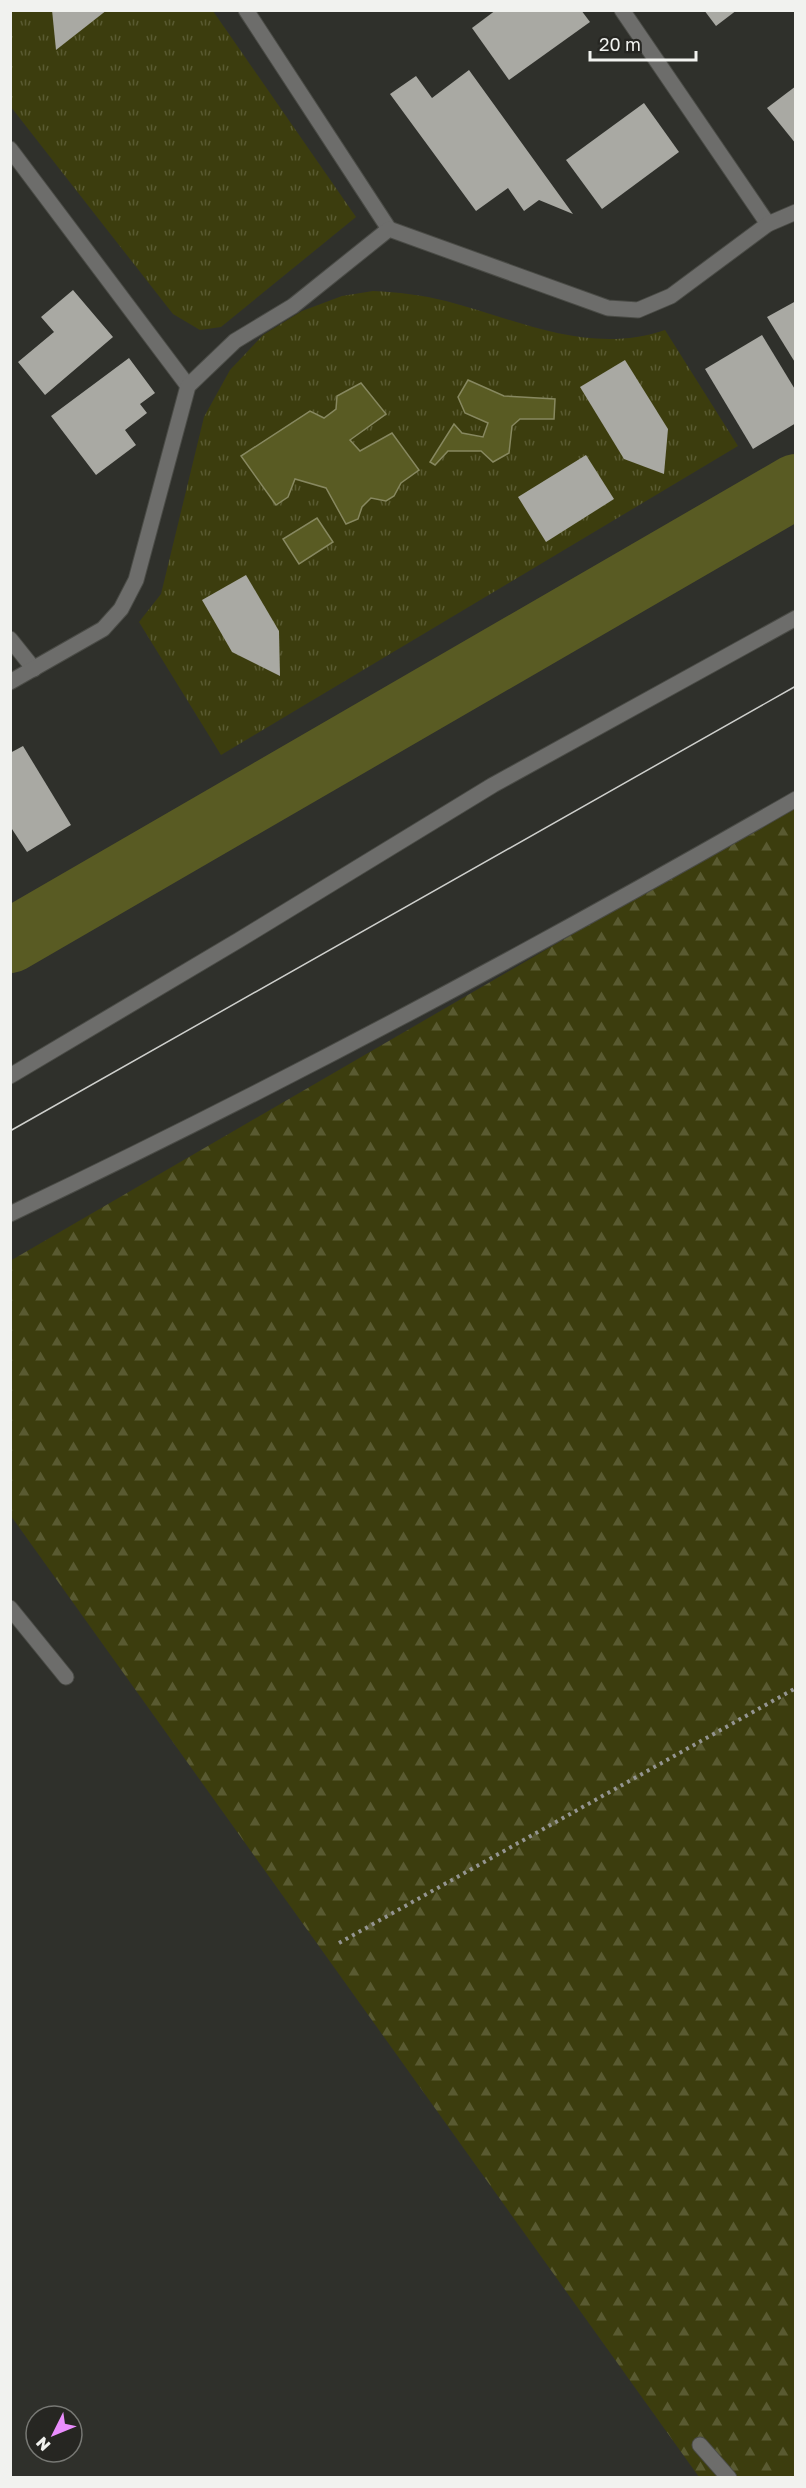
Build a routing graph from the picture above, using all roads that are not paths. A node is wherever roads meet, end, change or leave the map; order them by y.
1 (246, 10) edge
2 (622, 10) edge
3 (10, 149) edge
4 (795, 212) edge
5 (768, 224) junction
6 (389, 229) junction
7 (188, 386) junction
8 (795, 618) edge
9 (10, 639) edge
10 (34, 669) junction
11 (10, 682) edge
12 (795, 800) edge
13 (10, 1076) edge
14 (10, 1214) edge
15 (10, 1608) edge
16 (66, 1677) dead end
17 (700, 2445) dead end
18 (729, 2478) edge

1 - 6 street
2 - 5 street
3 - 7 street
4 - 5 street
5 - 6 street
6 - 7 street
7 - 10 street
8 - 13 street
9 - 10 street
10 - 11 street
12 - 14 street
15 - 16 street
17 - 18 street

